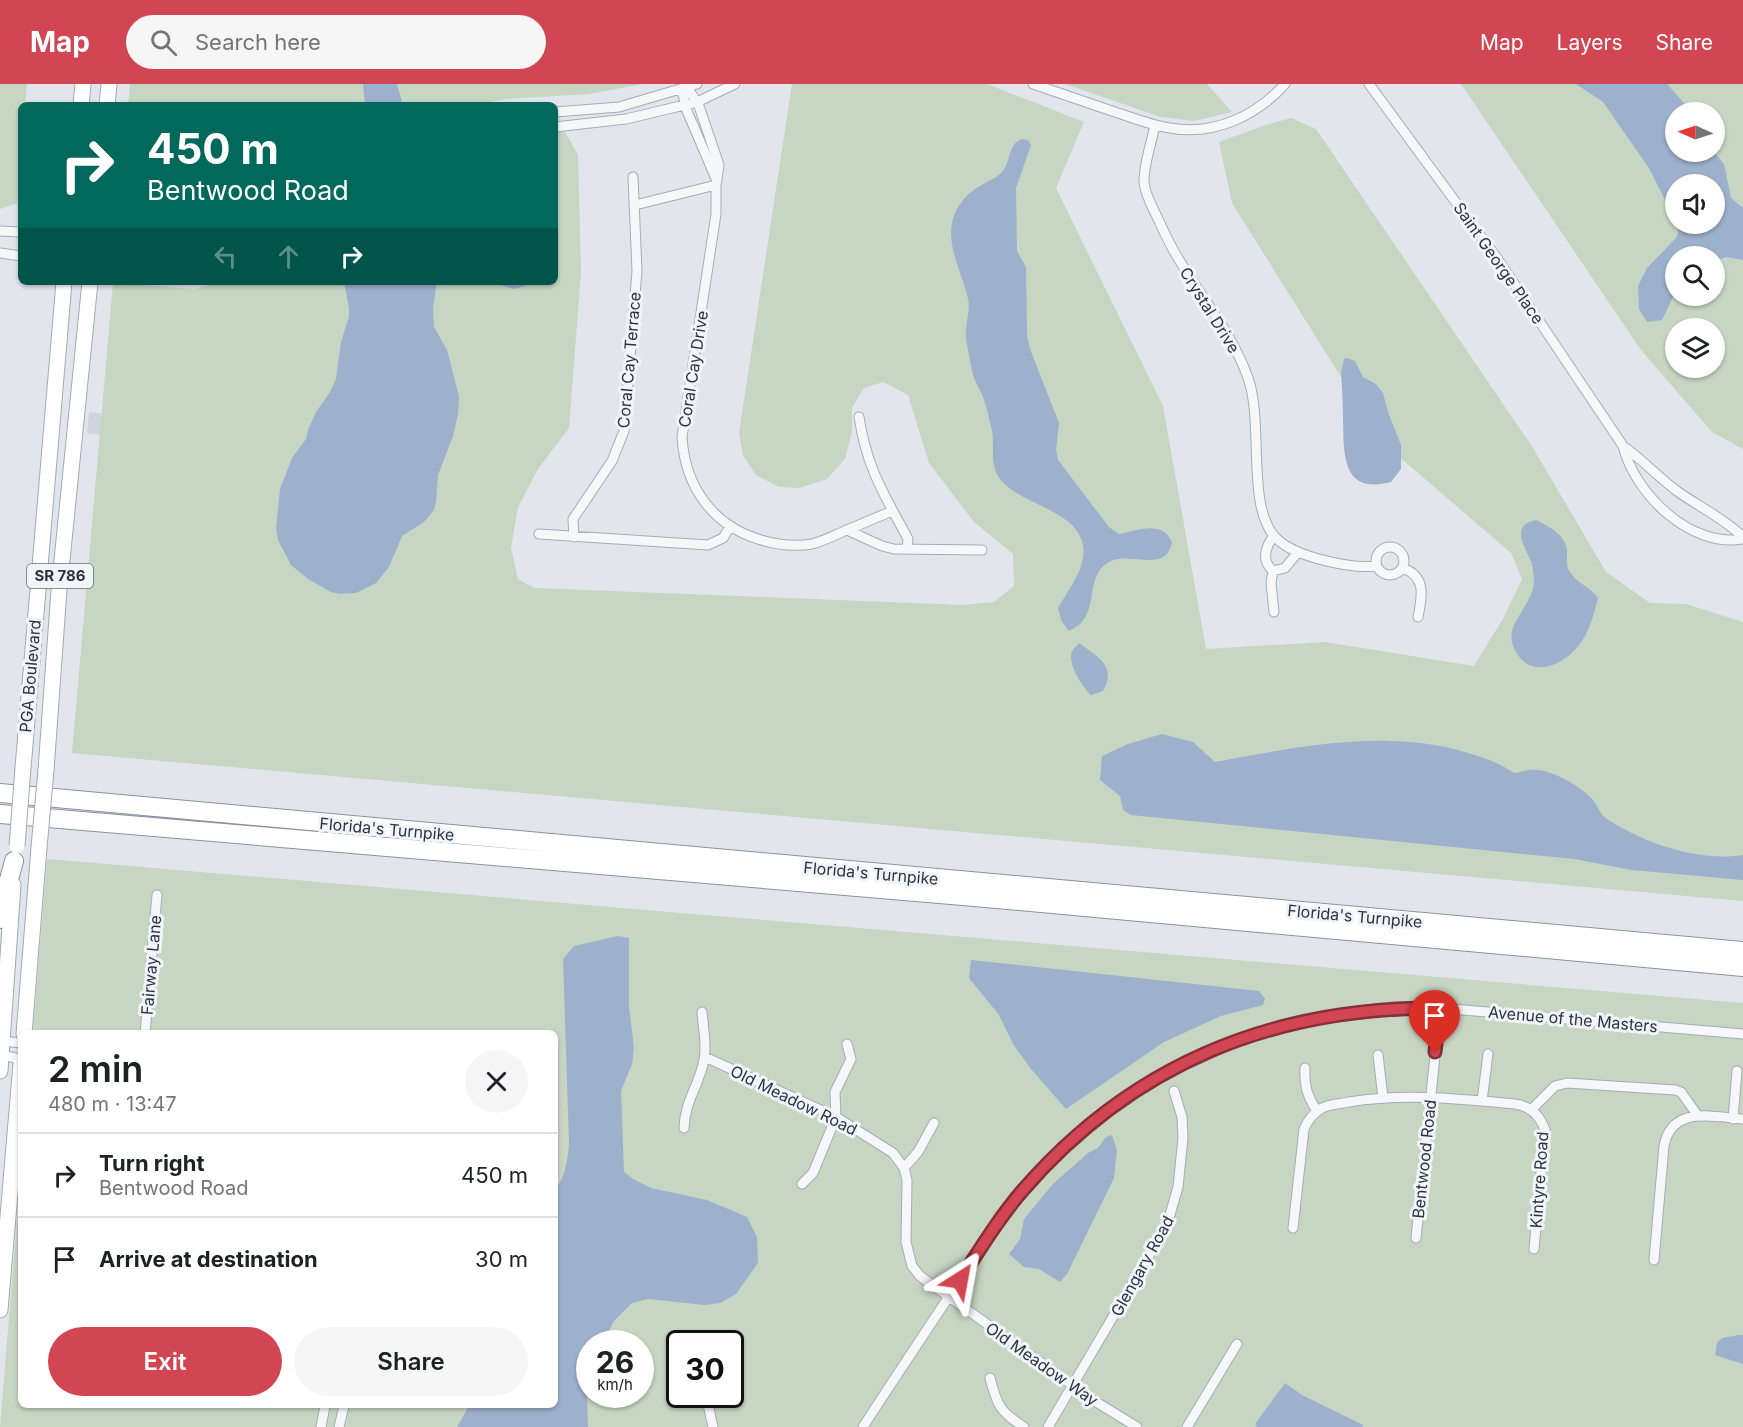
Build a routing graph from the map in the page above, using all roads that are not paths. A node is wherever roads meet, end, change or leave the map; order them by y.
1 (83, 84) edge
2 (109, 84) edge
3 (735, 84) edge
4 (1033, 84) edge
5 (1286, 84) edge
6 (1369, 84) edge
7 (689, 87) edge
8 (81, 102) edge
9 (107, 102) edge
10 (697, 102) junction
11 (686, 105) junction
12 (558, 112) edge
13 (1155, 125) junction
14 (558, 127) edge
15 (633, 177) dead end
16 (717, 183) junction
17 (635, 205) junction
18 (0, 231) edge
19 (18, 232) edge
20 (0, 253) edge
21 (18, 256) edge
22 (64, 285) edge
23 (90, 285) edge
24 (859, 417) dead end
25 (1623, 446) junction
26 (892, 511) junction
27 (730, 527) junction
28 (846, 530) junction
29 (539, 534) dead end
30 (1274, 536) junction
31 (574, 537) junction
32 (1743, 538) edge
33 (908, 549) junction
34 (982, 550) dead end
35 (1298, 552) junction
36 (1377, 567) junction
37 (1402, 568) junction
38 (1273, 571) junction
39 (1274, 612) dead end
40 (1418, 617) dead end
41 (0, 793) edge
42 (0, 814) edge
43 (15, 854) junction
44 (157, 896) dead end
45 (0, 919) edge
46 (1743, 951) edge
47 (1743, 968) edge
48 (1440, 1008) junction
49 (702, 1012) dead end
50 (24, 1030) edge
51 (145, 1030) edge
52 (1743, 1034) edge
53 (18, 1044) edge
54 (847, 1044) dead end
55 (1, 1053) edge
56 (1488, 1054) dead end
57 (1378, 1055) dead end
58 (705, 1057) junction
59 (18, 1058) edge
60 (1305, 1068) dead end
61 (1737, 1071) dead end
62 (1174, 1090) dead end
63 (1430, 1097) junction
64 (1383, 1098) junction
65 (18, 1099) edge
66 (1482, 1101) junction
67 (1531, 1110) junction
68 (1317, 1111) junction
69 (1698, 1116) junction
70 (836, 1117) junction
71 (1738, 1119) edge
72 (934, 1123) dead end
73 (684, 1128) dead end
74 (904, 1168) junction
75 (802, 1184) dead end
76 (1293, 1228) dead end
77 (1416, 1238) dead end
78 (1534, 1250) dead end
79 (1654, 1260) dead end
80 (948, 1298) junction
81 (0, 1310) edge
82 (1237, 1344) dead end
83 (990, 1378) dead end
84 (1072, 1386) junction
85 (325, 1408) edge
86 (344, 1408) edge
87 (709, 1408) edge
88 (321, 1427) edge
89 (339, 1427) edge
90 (713, 1427) edge
91 (863, 1427) edge
92 (1024, 1427) edge
93 (1048, 1427) edge
94 (1137, 1427) edge
95 (1187, 1427) edge

1 - 8 main road
2 - 9 main road
3 - 10 street
4 - 13 street
5 - 13 street
6 - 25 street, Saint George Place
7 - 10 street, Coral Cay Drive
7 - 11 street, Coral Cay Drive
7 - 12 street
10 - 11 street
10 - 16 street, Coral Cay Drive
11 - 14 street
11 - 16 street, Coral Cay Drive
13 - 30 street, Crystal Drive
15 - 17 street, Coral Cay Terrace
16 - 17 street
16 - 27 street, Coral Cay Drive
17 - 31 street, Coral Cay Terrace
18 - 19 street
20 - 21 street
22 - 43 main road, PGA Boulevard / SR 786, bridge
23 - 50 main road, PGA Boulevard / SR 786, bridge
24 - 26 street
25 - 32 street, Saint George Place
25 - 32 street, Saint George Place
26 - 28 street, Coral Cay Drive
26 - 33 street
27 - 28 street, Coral Cay Drive
27 - 31 street
28 - 33 street
29 - 31 street
30 - 35 street
30 - 38 street
33 - 34 street
35 - 36 street
35 - 38 street
36 - 37 street
36 - 37 street
37 - 40 street
38 - 39 street
41 - 46 highway, Florida's Turnpike
42 - 47 highway, Florida's Turnpike
43 - 45 highway
43 - 55 main road, PGA Boulevard / SR 786
44 - 51 street, Fairway Lane
48 - 52 street, Avenue of the Masters
48 - 63 street, Bentwood Road
48 - 80 street, Avenue of the Masters
49 - 58 street
53 - 55 street
54 - 70 street
55 - 59 street
56 - 66 street
57 - 64 street
58 - 70 street, Old Meadow Road
58 - 73 street
60 - 68 street
61 - 71 street
62 - 84 street, Glengary Road
63 - 64 street, Kintyre Road
63 - 66 street, Kintyre Road
63 - 77 street, Bentwood Road
64 - 68 street, Kintyre Road
65 - 81 main road
66 - 67 street, Kintyre Road
67 - 69 street
67 - 78 street, Kintyre Road
68 - 76 street
69 - 71 street
69 - 79 street
70 - 74 street, Old Meadow Road
70 - 75 street
72 - 74 street
74 - 80 street
80 - 84 street, Old Meadow Way
80 - 91 street, Avenue of the Masters
82 - 95 street
83 - 92 street
84 - 93 street, Glengary Road
84 - 94 street, Old Meadow Way
85 - 88 street
86 - 89 street
87 - 90 street

